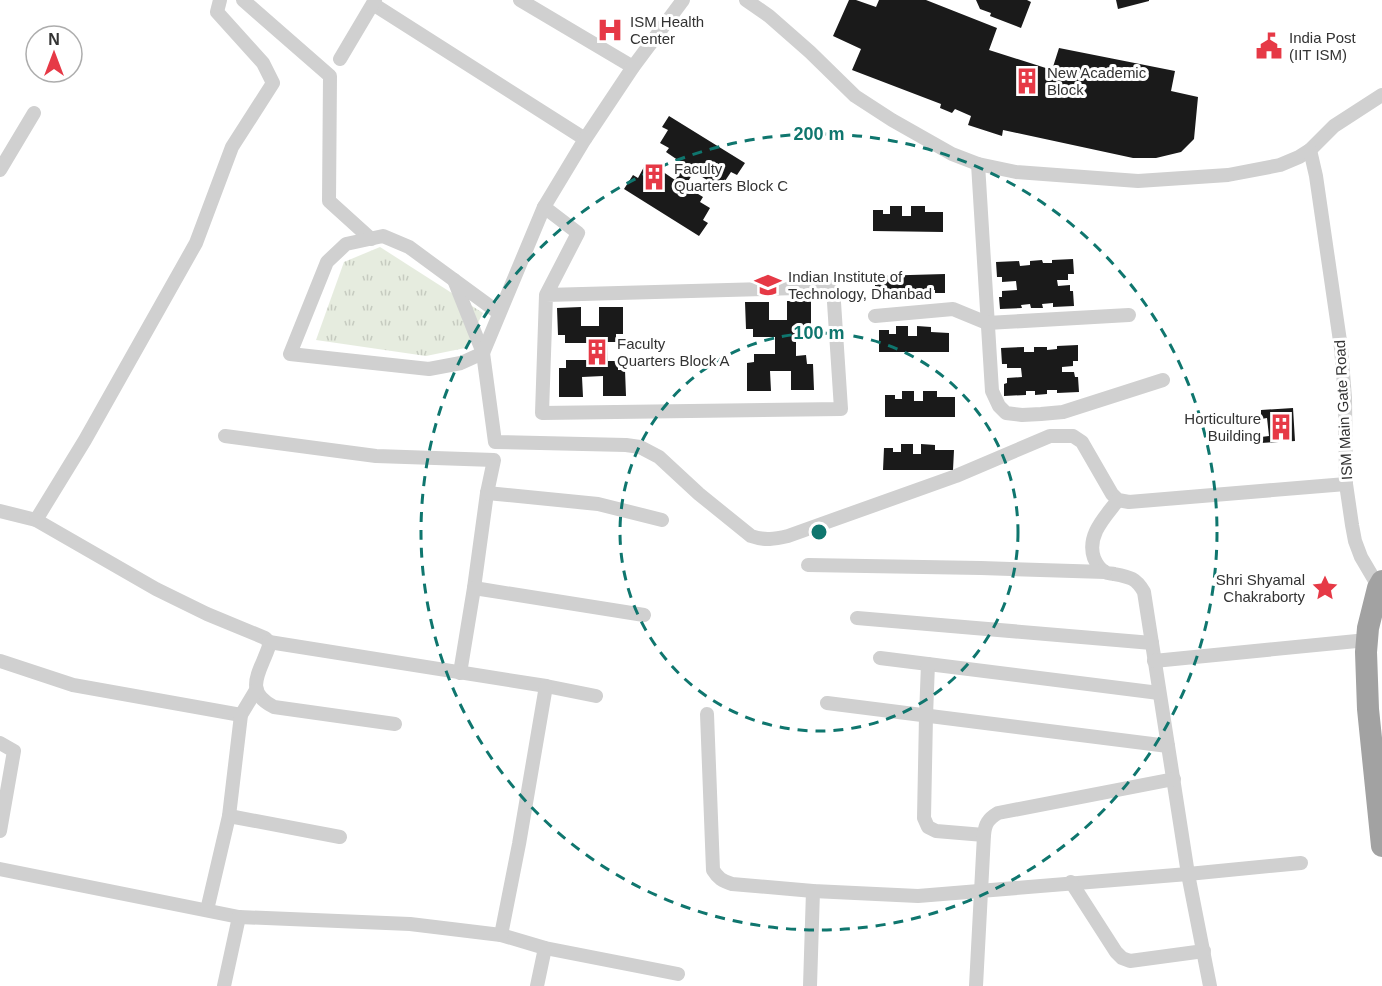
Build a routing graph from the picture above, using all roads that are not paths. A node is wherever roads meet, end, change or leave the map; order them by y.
1 (220, 0) edge
2 (243, 0) edge
3 (520, 0) edge
4 (683, 0) edge
5 (746, 0) edge
6 (374, 2) edge
7 (340, 59) dead end
8 (633, 67) junction
9 (1382, 95) edge
10 (34, 113) dead end
11 (585, 139) junction
12 (1310, 150) junction
13 (978, 164) junction
14 (0, 170) edge
15 (544, 207) junction
16 (371, 239) junction
17 (454, 280) junction
18 (546, 295) junction
19 (499, 313) junction
20 (1129, 315) dead end
21 (875, 316) dead end
22 (987, 323) junction
23 (483, 353) junction
24 (1163, 380) dead end
25 (225, 436) dead end
26 (1346, 484) junction
27 (488, 493) junction
28 (1118, 500) junction
29 (0, 511) edge
30 (36, 520) junction
31 (662, 520) dead end
32 (808, 565) dead end
33 (1105, 572) junction
34 (1381, 587) edge
35 (474, 588) junction
36 (644, 615) dead end
37 (857, 618) dead end
38 (1367, 640) junction
39 (269, 642) junction
40 (1152, 643) junction
41 (880, 658) dead end
42 (0, 661) edge
43 (1154, 661) junction
44 (928, 663) junction
45 (460, 673) junction
46 (546, 686) junction
47 (256, 690) junction
48 (1159, 693) junction
49 (596, 696) dead end
50 (826, 703) dead end
51 (707, 714) dead end
52 (241, 715) junction
53 (926, 716) junction
54 (395, 724) dead end
55 (0, 742) edge
56 (1168, 746) junction
57 (1174, 779) junction
58 (229, 816) junction
59 (0, 831) edge
60 (984, 835) junction
61 (340, 837) dead end
62 (1382, 846) edge
63 (1301, 863) dead end
64 (0, 868) edge
65 (1188, 874) junction
66 (1071, 882) junction
67 (982, 890) junction
68 (813, 891) junction
69 (207, 910) junction
70 (239, 917) junction
71 (501, 935) junction
72 (545, 948) junction
73 (1204, 951) junction
74 (678, 974) dead end
75 (224, 986) edge
76 (537, 986) edge
77 (810, 986) edge
78 (976, 986) edge
79 (1210, 986) edge

1 - 30 street
2 - 16 street
3 - 8 street
4 - 8 street
5 - 13 street
6 - 7 street
6 - 11 street
8 - 11 street
9 - 12 street
10 - 14 street
11 - 15 street
12 - 13 street
12 - 26 street, ISM Main Gate Road
13 - 22 street
15 - 18 street
15 - 19 street
16 - 17 street
16 - 23 street
17 - 19 street
17 - 23 street
18 - 18 street
19 - 23 street
20 - 22 street
21 - 22 street
22 - 24 street
23 - 28 street
25 - 27 street
26 - 28 street
26 - 34 street, ISM Main Gate Road
27 - 31 street
27 - 35 street
28 - 33 street
29 - 30 street
30 - 39 street
32 - 33 street
33 - 40 street
34 - 38 highway
35 - 36 street
35 - 45 street
37 - 40 street
38 - 43 street
38 - 62 highway
39 - 45 street
39 - 47 street
40 - 43 street
41 - 44 street
42 - 52 street
43 - 48 street
44 - 48 street
44 - 53 street
45 - 46 street
46 - 49 street
46 - 71 street
47 - 52 street
47 - 54 street
48 - 56 street
50 - 53 street
51 - 68 street
52 - 58 street
53 - 56 street
53 - 60 street
55 - 59 street
56 - 57 street
57 - 60 street
57 - 65 street
58 - 61 street
58 - 69 street
60 - 67 street
63 - 65 street
64 - 69 street
65 - 66 street
65 - 73 street
66 - 67 street
66 - 73 street
67 - 68 street
67 - 78 street
68 - 77 street
69 - 70 street
70 - 71 street
70 - 75 street
71 - 72 street
72 - 74 street
72 - 76 street
73 - 79 street

